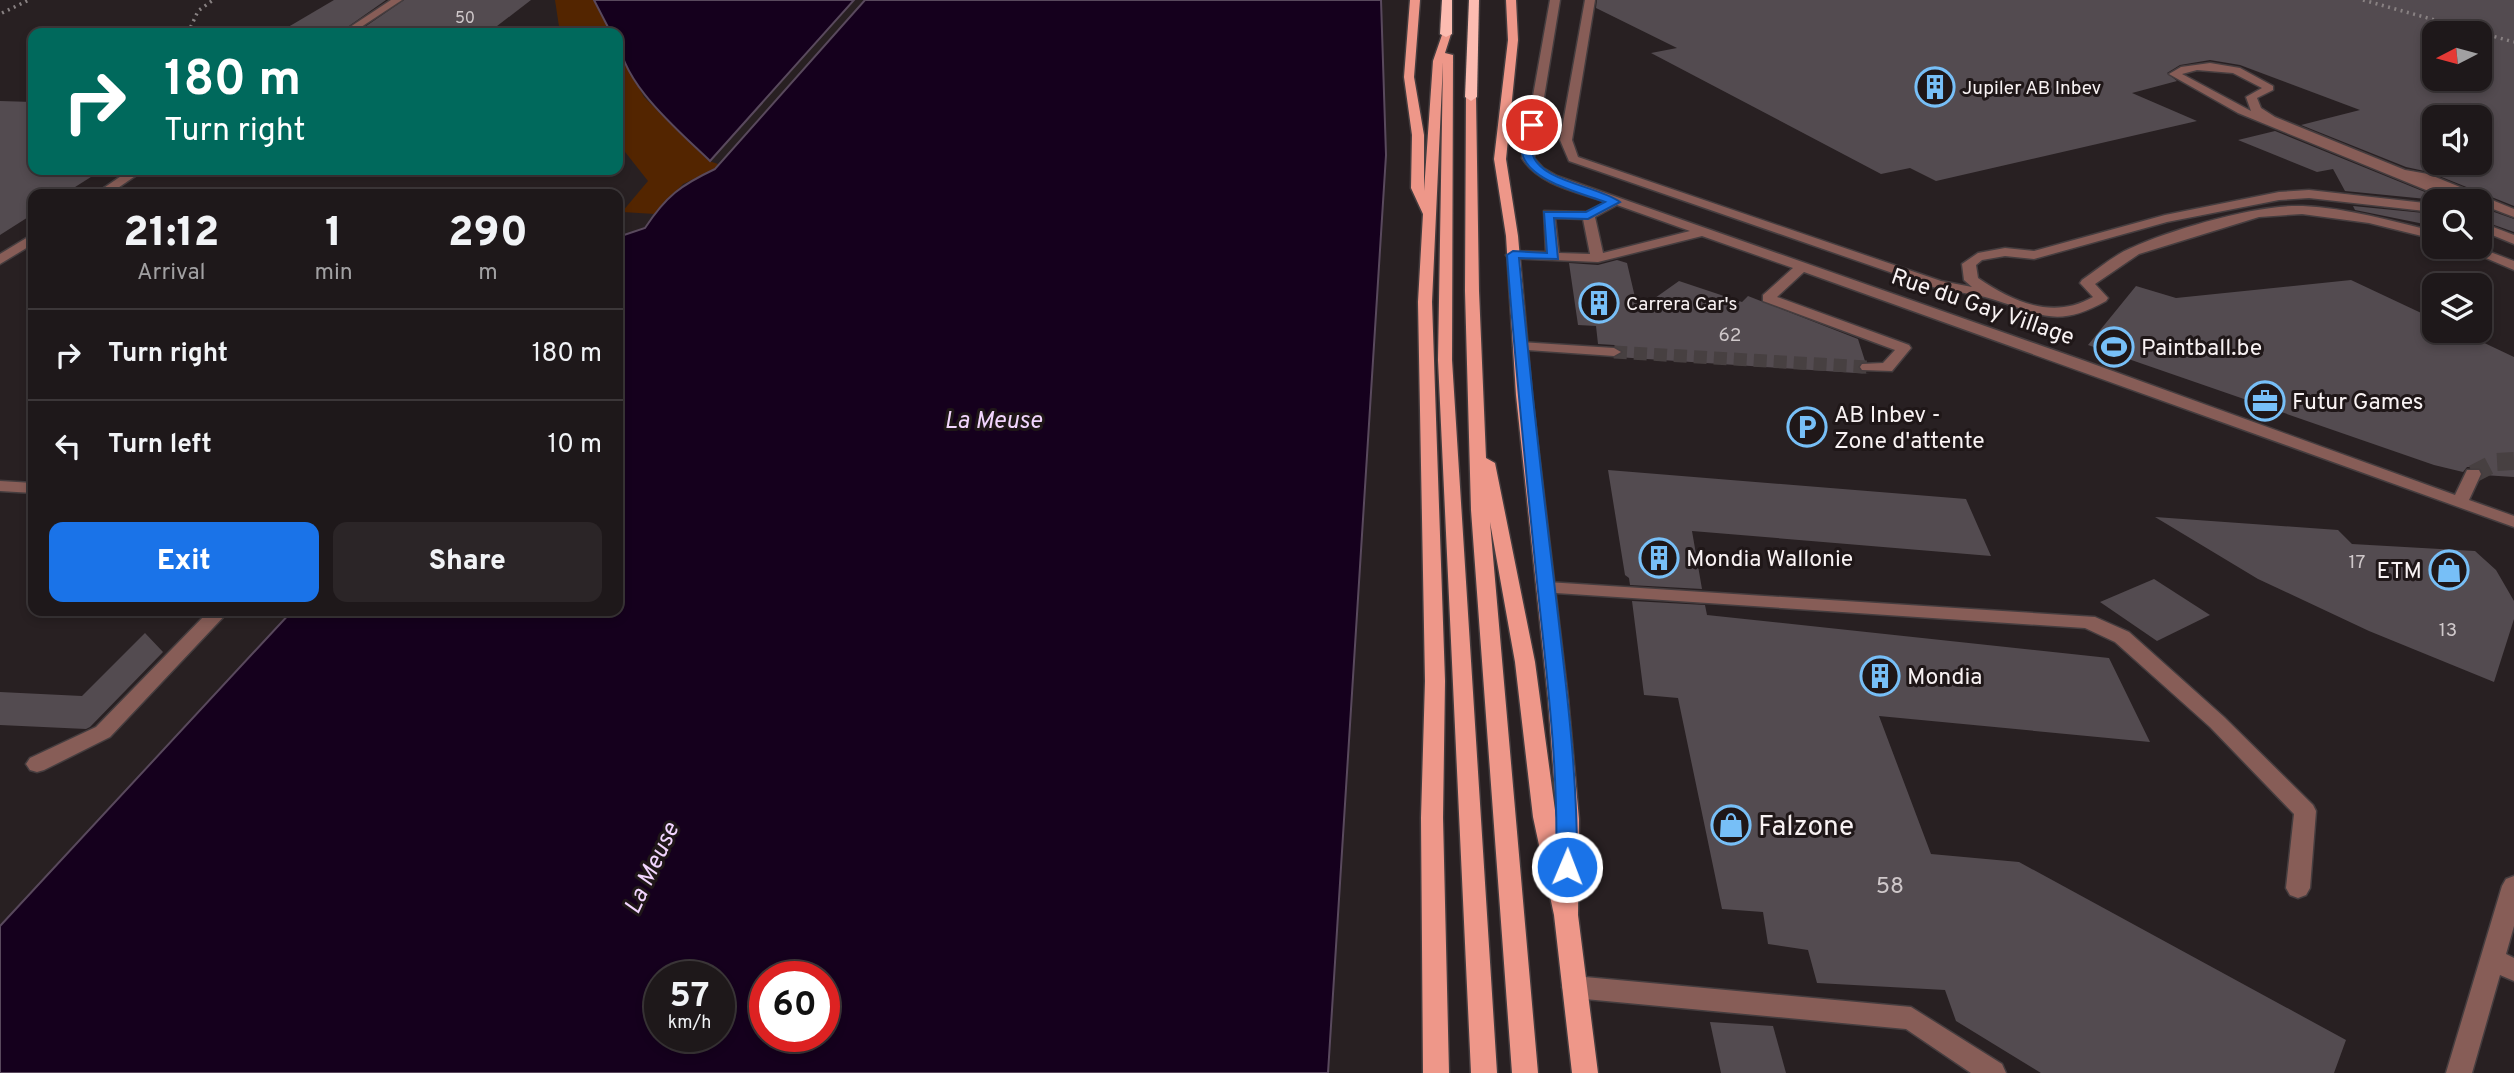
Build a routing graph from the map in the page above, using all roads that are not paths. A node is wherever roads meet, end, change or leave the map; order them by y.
1 (397, 0) edge
2 (1415, 0) edge
3 (1447, 0) edge
4 (1474, 0) edge
5 (1511, 0) edge
6 (1555, 0) edge
7 (1590, 0) edge
8 (354, 28) edge
9 (1446, 34) junction
10 (1471, 97) joint
11 (130, 175) edge
12 (109, 189) edge
13 (2434, 189) edge
14 (2454, 189) edge
15 (1614, 202) junction
16 (2492, 204) edge
17 (2422, 207) edge
18 (2492, 213) edge
19 (2514, 213) edge
20 (1588, 216) junction
21 (1429, 218) junction
22 (2514, 221) edge
23 (2492, 231) edge
24 (1703, 232) junction
25 (2422, 232) edge
26 (2514, 240) edge
27 (28, 241) edge
28 (1513, 255) junction
29 (1553, 256) junction
30 (2492, 257) edge
31 (1598, 258) junction
32 (0, 260) edge
33 (1802, 266) junction
34 (2514, 266) edge
35 (1993, 296) junction
36 (1520, 346) junction
37 (1614, 352) tunnel mouth
38 (1867, 367) tunnel mouth
39 (1479, 433) junction
40 (2473, 474) tunnel mouth
41 (0, 486) edge
42 (28, 488) edge
43 (2460, 501) junction
44 (2514, 522) edge
45 (1547, 588) junction
46 (215, 616) edge
47 (37, 764) dead end
48 (2514, 886) edge
49 (2298, 888) dead end
50 (1566, 915) junction
51 (2504, 964) edge
52 (1574, 987) junction
53 (1436, 1073) edge
54 (1484, 1073) edge
55 (1525, 1073) edge
56 (1584, 1073) edge
57 (1993, 1073) edge
58 (2459, 1073) edge

1 - 8 street
2 - 21 main road
3 - 9 highway
4 - 10 highway
5 - 28 main road
6 - 15 street, Rue du Gay Village
7 - 35 street
9 - 21 main road
9 - 54 main road
10 - 39 main road
11 - 12 street
13 - 14 street
15 - 20 street
15 - 24 street, Rue du Gay Village
16 - 19 street
17 - 35 street
18 - 22 street
20 - 29 street
20 - 31 street
21 - 53 main road
23 - 26 street
24 - 31 street
24 - 33 street, Rue du Gay Village
25 - 35 street
27 - 32 street
28 - 29 street
28 - 36 main road
29 - 31 street
30 - 34 street
33 - 38 street
33 - 43 street, Rue du Gay Village
36 - 37 street
36 - 45 main road
39 - 50 main road
39 - 55 main road
40 - 43 street
41 - 42 street
43 - 44 street, Rue du Gay Village
45 - 49 street
45 - 50 main road
46 - 47 street
48 - 51 street
50 - 52 main road
51 - 58 street
52 - 56 main road
52 - 57 street

